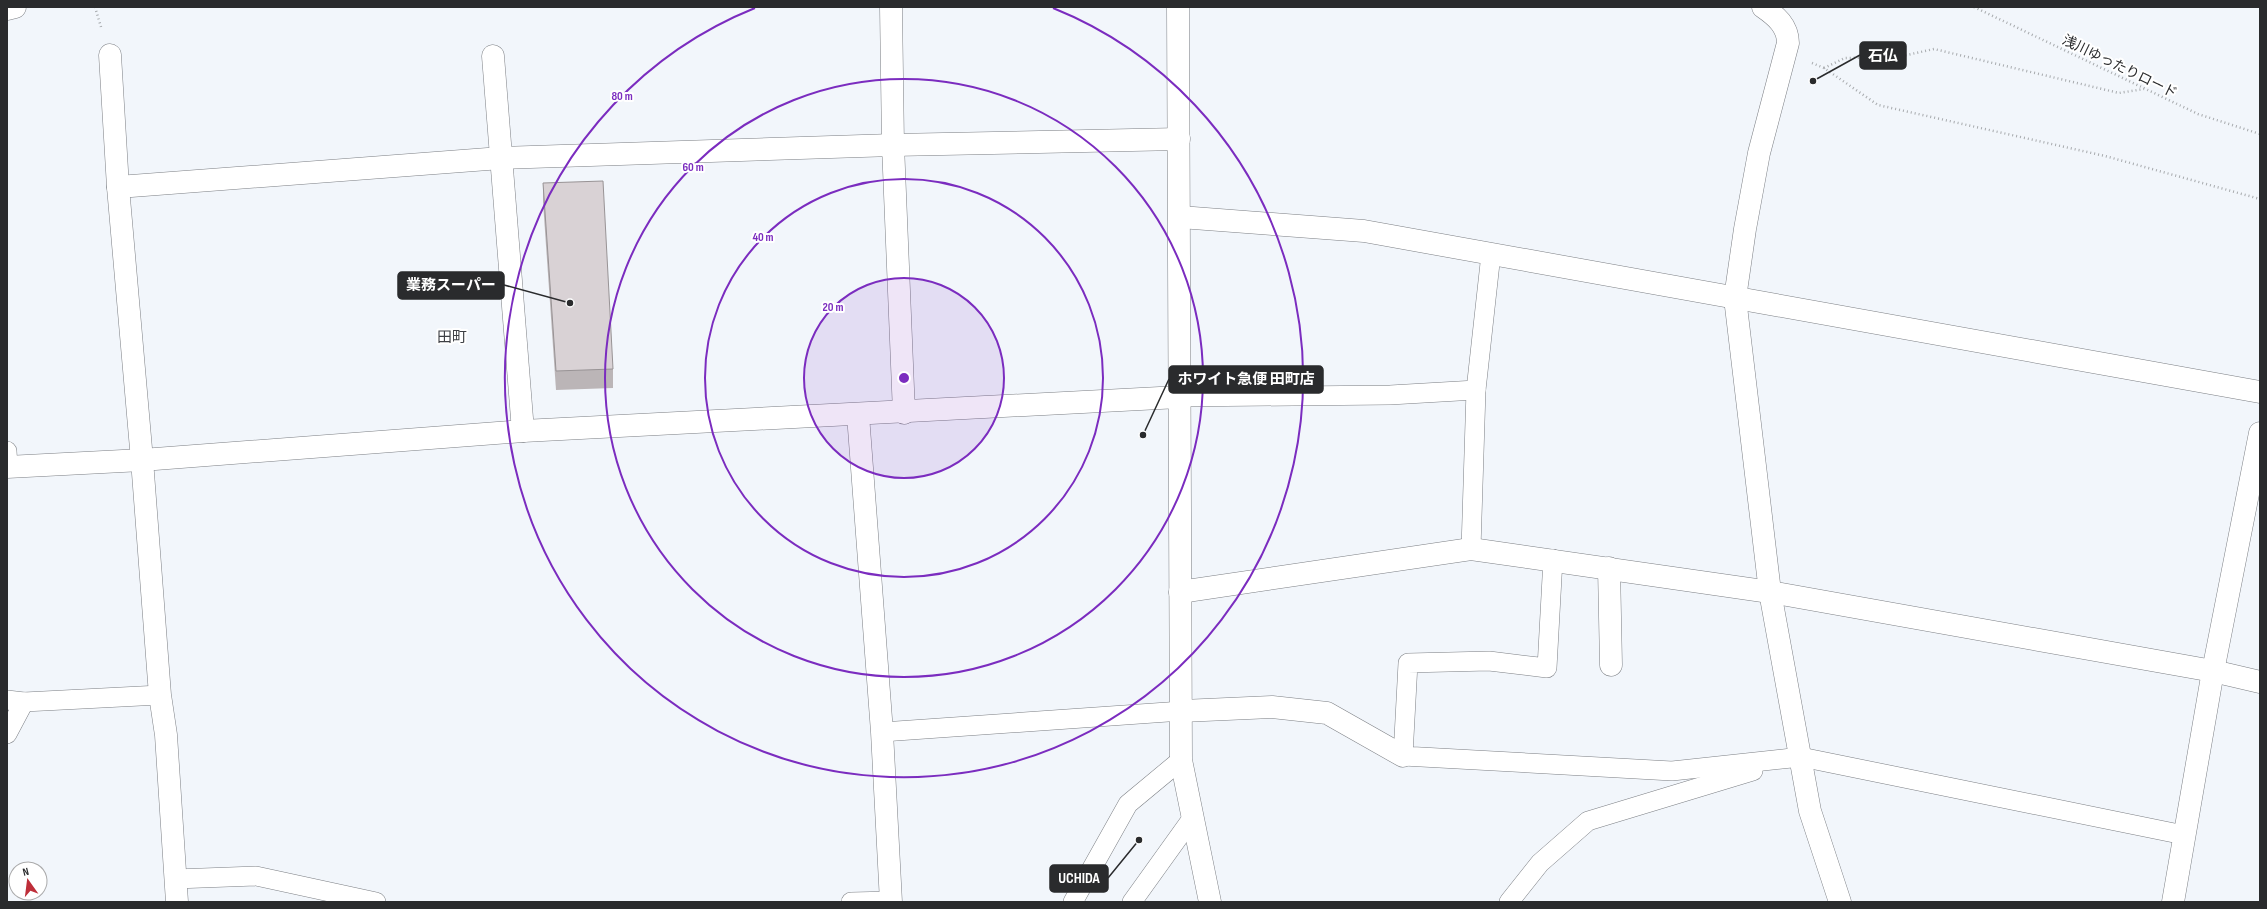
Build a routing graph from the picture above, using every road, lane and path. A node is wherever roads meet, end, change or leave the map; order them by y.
1 (15, 7) edge
2 (891, 7) edge
3 (1178, 7) edge
4 (1763, 7) edge
5 (1974, 7) edge
6 (7, 9) edge
7 (1786, 52) junction
8 (110, 55) dead end
9 (493, 56) dead end
10 (1824, 68) junction
11 (2144, 89) junction
12 (2260, 134) edge
13 (1179, 139) junction
14 (893, 145) junction
15 (501, 158) junction
16 (118, 187) junction
17 (2260, 199) edge
18 (1180, 217) junction
19 (1492, 254) junction
20 (1735, 298) junction
21 (1476, 390) junction
22 (2260, 392) edge
23 (1179, 397) junction
24 (904, 413) junction
25 (858, 415) junction
26 (524, 431) junction
27 (2260, 433) edge
28 (142, 460) junction
29 (7, 462) edge
30 (1471, 549) junction
31 (1553, 559) junction
32 (1609, 568) junction
33 (1180, 592) junction
34 (1770, 592) junction
35 (1611, 665) dead end
36 (2213, 671) junction
37 (2260, 682) edge
38 (160, 695) junction
39 (16, 701) edge
40 (1182, 711) junction
41 (882, 732) junction
42 (7, 734) edge
43 (1403, 756) junction
44 (1800, 757) junction
45 (1181, 760) junction
46 (1193, 817) junction
47 (2184, 835) junction
48 (176, 879) junction
49 (177, 902) edge
50 (376, 902) edge
51 (851, 902) edge
52 (891, 902) edge
53 (1073, 902) edge
54 (1132, 902) edge
55 (1210, 902) edge
56 (1509, 902) edge
57 (1840, 902) edge
58 (2173, 902) edge

1 - 6 street
2 - 14 street
3 - 13 street
4 - 7 street
5 - 11 path, 浅川ゆったりロード
7 - 10 path
7 - 20 street
8 - 16 street
9 - 15 street
10 - 11 path
10 - 17 path
11 - 12 path, 浅川ゆったりロード
13 - 14 street
13 - 18 street
14 - 15 street
14 - 24 street
15 - 16 street
15 - 26 street
16 - 28 street
18 - 19 street
18 - 23 street
19 - 20 street
19 - 21 lane
20 - 22 street
20 - 34 street
21 - 23 lane
21 - 30 lane
23 - 24 street
23 - 33 street
24 - 25 street
25 - 26 street
25 - 41 street
26 - 28 street
27 - 36 street
28 - 29 street
28 - 38 street
30 - 31 street
30 - 33 street
31 - 32 street
31 - 43 lane
32 - 34 street
32 - 35 street
33 - 40 street
34 - 36 street
34 - 44 street
36 - 37 street
36 - 47 street
38 - 39 lane
38 - 48 street
39 - 42 lane
40 - 41 lane
40 - 43 street
40 - 45 street
41 - 52 street
43 - 44 lane
44 - 47 lane
44 - 56 lane
44 - 57 street
45 - 46 street
45 - 53 lane
46 - 54 lane
46 - 55 street
47 - 58 street
48 - 49 street
48 - 50 lane
51 - 52 lane

